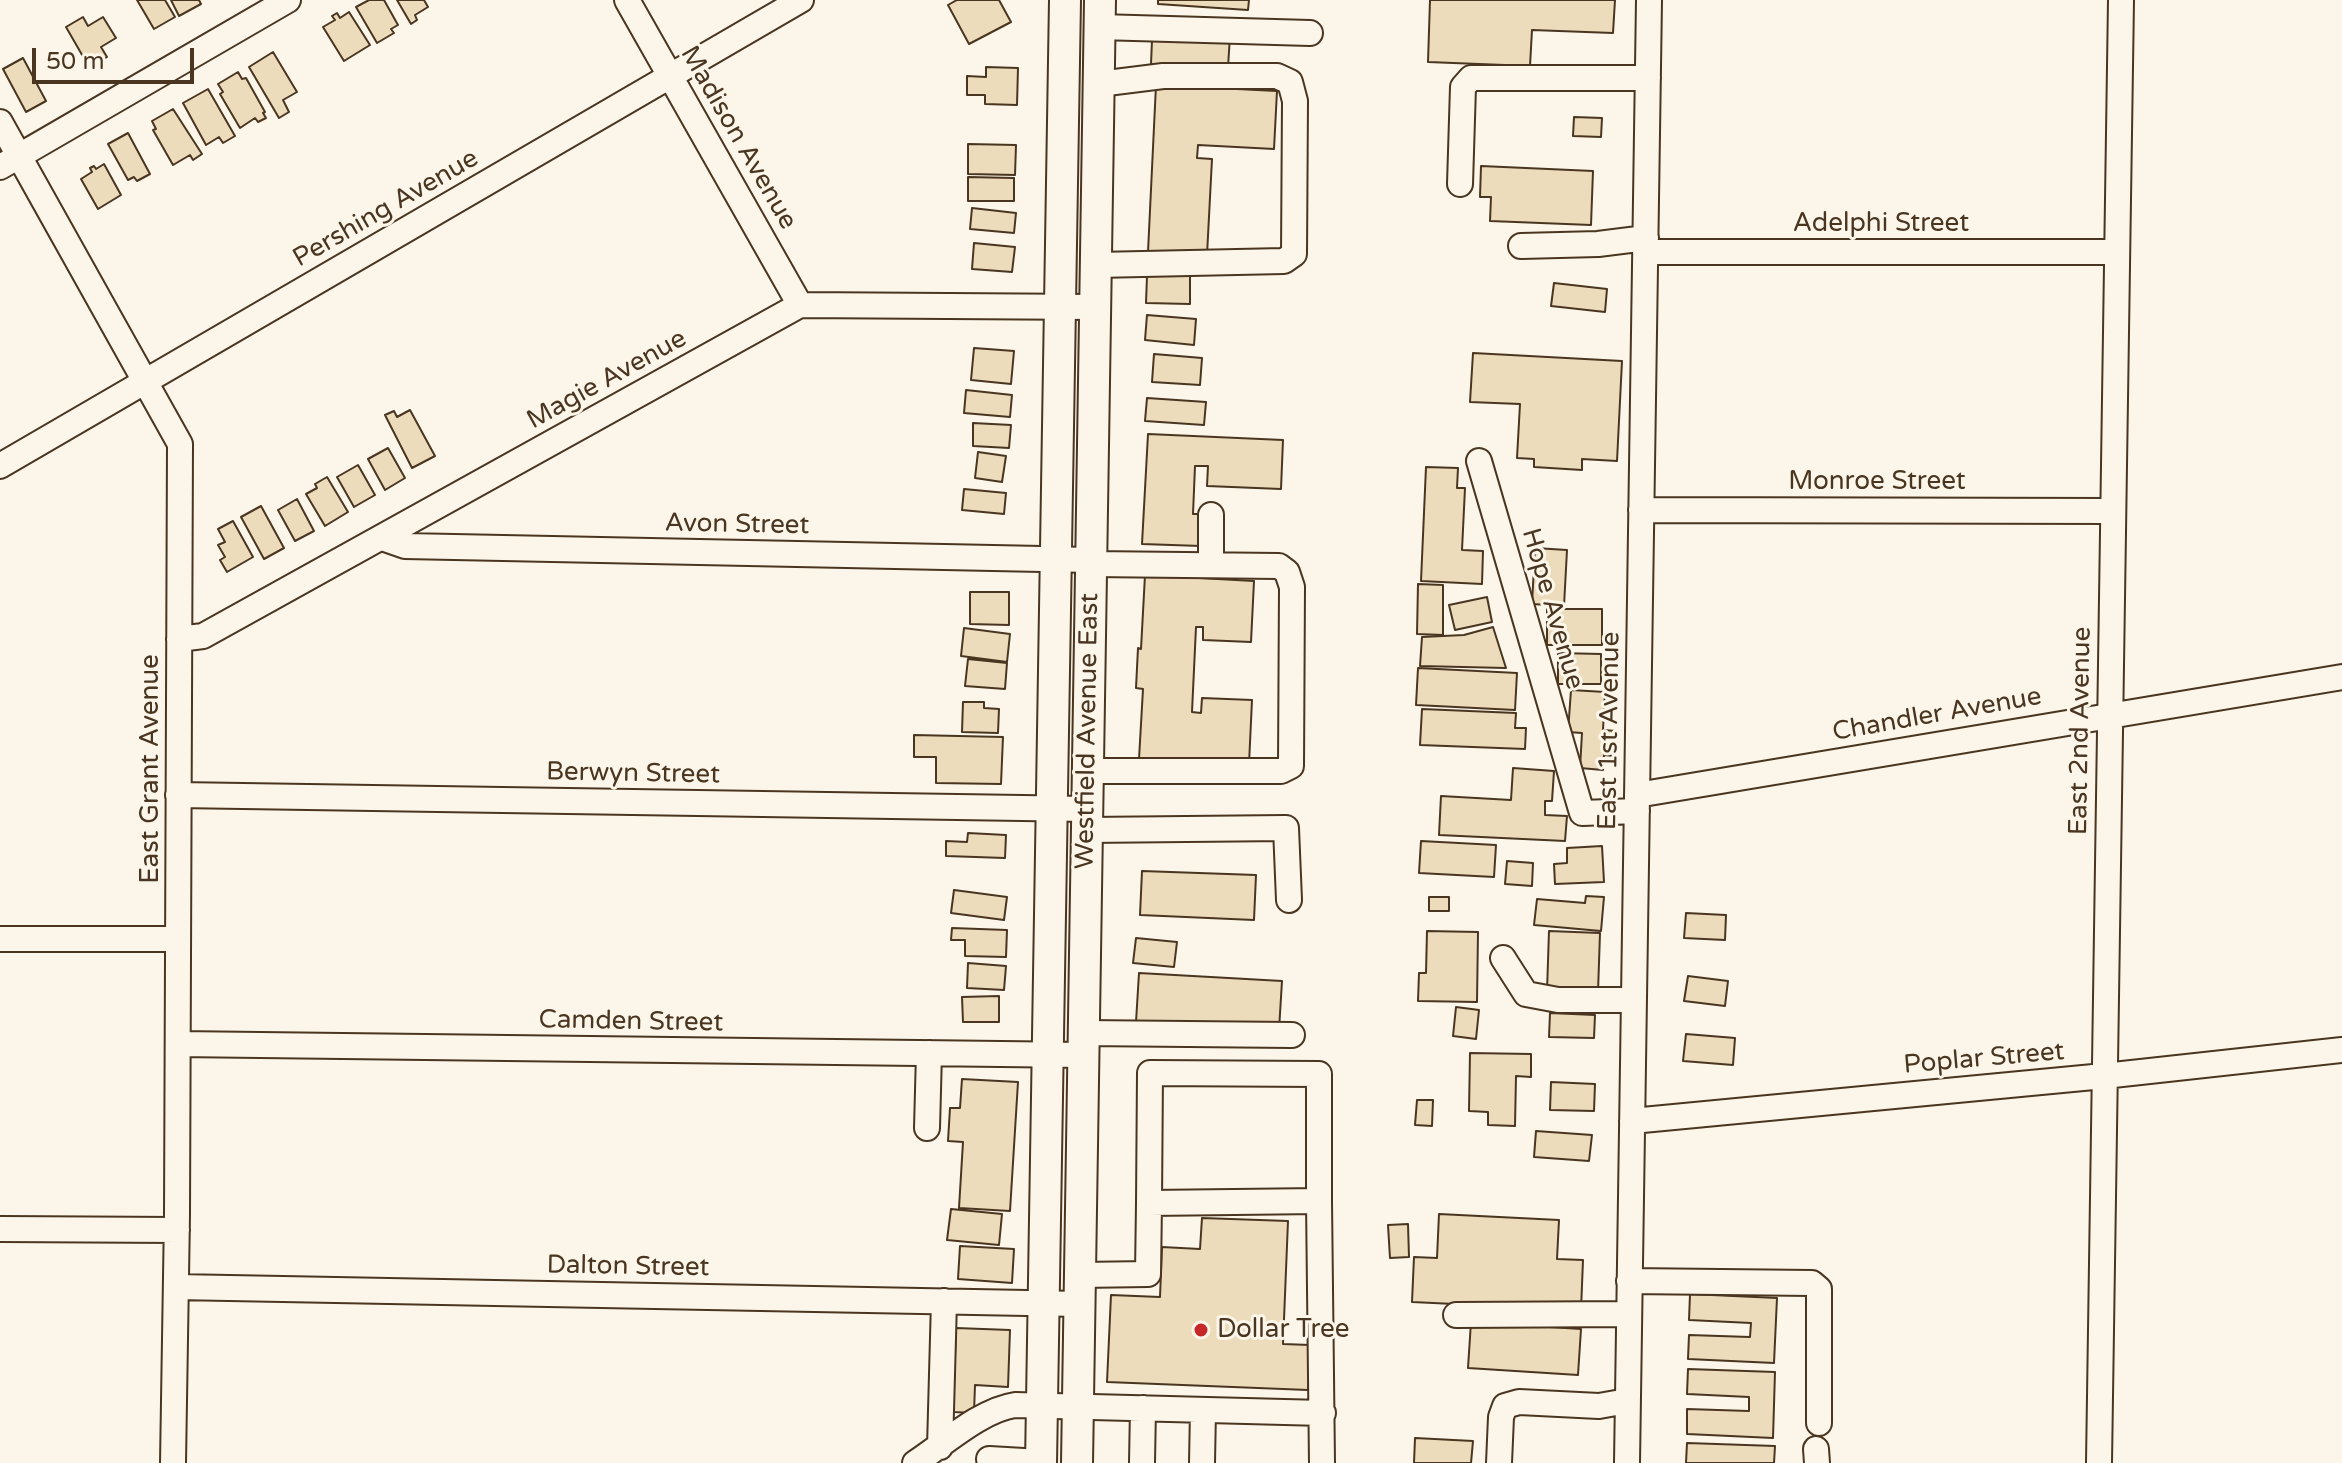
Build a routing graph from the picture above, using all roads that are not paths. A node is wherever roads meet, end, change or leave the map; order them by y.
1 (288, 0) edge
2 (627, 0) edge
3 (801, 0) edge
4 (1065, 0) edge
5 (1649, 0) edge
6 (2121, 0) edge
7 (1100, 13) edge
8 (1310, 33) dead end
9 (670, 76) junction
10 (1648, 78) junction
11 (1064, 83) junction
12 (1099, 84) junction
13 (0, 122) edge
14 (10, 161) edge
15 (1460, 184) dead end
16 (1646, 245) junction
17 (1521, 246) dead end
18 (2117, 252) junction
19 (1096, 265) junction
20 (800, 305) junction
21 (1060, 307) junction
22 (1095, 307) junction
23 (145, 381) junction
24 (1479, 461) dead end
25 (0, 466) edge
26 (1641, 510) junction
27 (2112, 511) junction
28 (1211, 515) dead end
29 (382, 538) junction
30 (1056, 560) junction
31 (1091, 562) junction
32 (1211, 565) junction
33 (179, 639) junction
34 (2342, 677) edge
35 (2109, 714) junction
36 (1088, 771) junction
37 (178, 795) junction
38 (1637, 803) junction
39 (1052, 808) junction
40 (1087, 819) junction
41 (1289, 900) dead end
42 (0, 939) edge
43 (178, 939) junction
44 (1503, 958) dead end
45 (1634, 1000) junction
46 (1292, 1035) dead end
47 (178, 1044) junction
48 (1083, 1044) junction
49 (2342, 1050) edge
50 (929, 1053) junction
51 (1048, 1055) junction
52 (2104, 1076) junction
53 (1632, 1121) junction
54 (927, 1128) dead end
55 (1319, 1201) junction
56 (1149, 1203) junction
57 (0, 1229) edge
58 (177, 1230) junction
59 (1629, 1281) junction
60 (176, 1287) junction
61 (1080, 1289) junction
62 (944, 1301) junction
63 (1044, 1303) junction
64 (1629, 1314) junction
65 (1456, 1315) dead end
66 (1627, 1401) junction
67 (1042, 1406) junction
68 (1078, 1407) junction
69 (1143, 1408) junction
70 (1203, 1410) junction
71 (1323, 1413) junction
72 (977, 1421) junction
73 (1819, 1423) dead end
74 (940, 1447) junction
75 (989, 1461) edge
76 (1041, 1462) edge
77 (173, 1463) edge
78 (915, 1463) edge
79 (1077, 1463) edge
80 (1142, 1463) edge
81 (1202, 1463) edge
82 (1322, 1463) edge
83 (1499, 1463) edge
84 (1627, 1463) edge
85 (2099, 1463) edge

1 - 14 street
2 - 9 street, Madison Avenue
3 - 9 street, Pershing Avenue
4 - 11 main road, Westfield Avenue East
5 - 10 street, East 1st Avenue
6 - 18 street, East 2nd Avenue
7 - 8 street
7 - 12 main road, Westfield Avenue East
9 - 20 street, Madison Avenue
9 - 23 street, Pershing Avenue
10 - 15 street
10 - 16 street, East 1st Avenue
11 - 12 main road
11 - 21 main road, Westfield Avenue East
12 - 19 main road, Westfield Avenue East
12 - 19 street
13 - 14 street, East Grant Avenue
14 - 23 street, East Grant Avenue
16 - 17 street, Adelphi Street
16 - 18 street, Adelphi Street
16 - 26 street, East 1st Avenue
18 - 27 street, East 2nd Avenue
19 - 22 main road, Westfield Avenue East
20 - 21 street, Magie Avenue
20 - 29 street, Magie Avenue
21 - 22 street, Magie Avenue
21 - 30 main road, Westfield Avenue East
22 - 31 main road, Westfield Avenue East
23 - 25 street, Pershing Avenue
23 - 33 street, East Grant Avenue
24 - 38 street, Hope Avenue
26 - 27 street, Monroe Street
26 - 38 street, East 1st Avenue
27 - 35 street, East 2nd Avenue
28 - 32 street
29 - 30 street, Avon Street
29 - 33 street, Magie Avenue
30 - 31 street, Avon Street
30 - 39 main road, Westfield Avenue East
31 - 32 street, Avon Street
31 - 36 main road, Westfield Avenue East
32 - 36 street, Avon Street
33 - 37 street, East Grant Avenue
34 - 35 street, Chandler Avenue
35 - 38 street, Chandler Avenue
35 - 52 street, East 2nd Avenue
36 - 40 main road, Westfield Avenue East
37 - 39 street, Berwyn Street
37 - 43 street, East Grant Avenue
38 - 45 street, East 1st Avenue
39 - 40 street, Berwyn Street
39 - 51 main road, Westfield Avenue East
40 - 41 street, Berwyn Street
40 - 48 main road, Westfield Avenue East
42 - 43 street
43 - 47 street, East Grant Avenue
44 - 45 street
45 - 53 street, East 1st Avenue
46 - 48 street, Camden Street
47 - 50 street, Camden Street
47 - 58 street, East Grant Avenue
48 - 51 street, Camden Street
48 - 61 main road, Westfield Avenue East
49 - 52 street, Poplar Street
50 - 51 street, Camden Street
50 - 54 street
51 - 63 main road, Westfield Avenue East
52 - 53 street, Poplar Street
52 - 85 street, East 2nd Avenue
53 - 59 street, East 1st Avenue
55 - 56 street
55 - 56 street
55 - 71 street
56 - 61 street, Dalton Street
57 - 58 street
58 - 60 street, East Grant Avenue
59 - 64 street, East 1st Avenue
59 - 73 street
60 - 62 street, Dalton Street
60 - 77 street, East Grant Avenue
61 - 63 street, Dalton Street
61 - 68 main road, Westfield Avenue East
62 - 63 street, Dalton Street
62 - 74 street
63 - 67 main road, Westfield Avenue East
64 - 65 street
64 - 66 street, East 1st Avenue
66 - 83 street
66 - 84 street, East 1st Avenue
67 - 68 street
67 - 72 street
67 - 76 main road, Westfield Avenue East
68 - 69 street
68 - 79 main road, Westfield Avenue East
69 - 70 street
69 - 80 street
70 - 71 street
70 - 81 street
71 - 82 street
72 - 74 street
72 - 75 street
74 - 78 street
75 - 76 street

